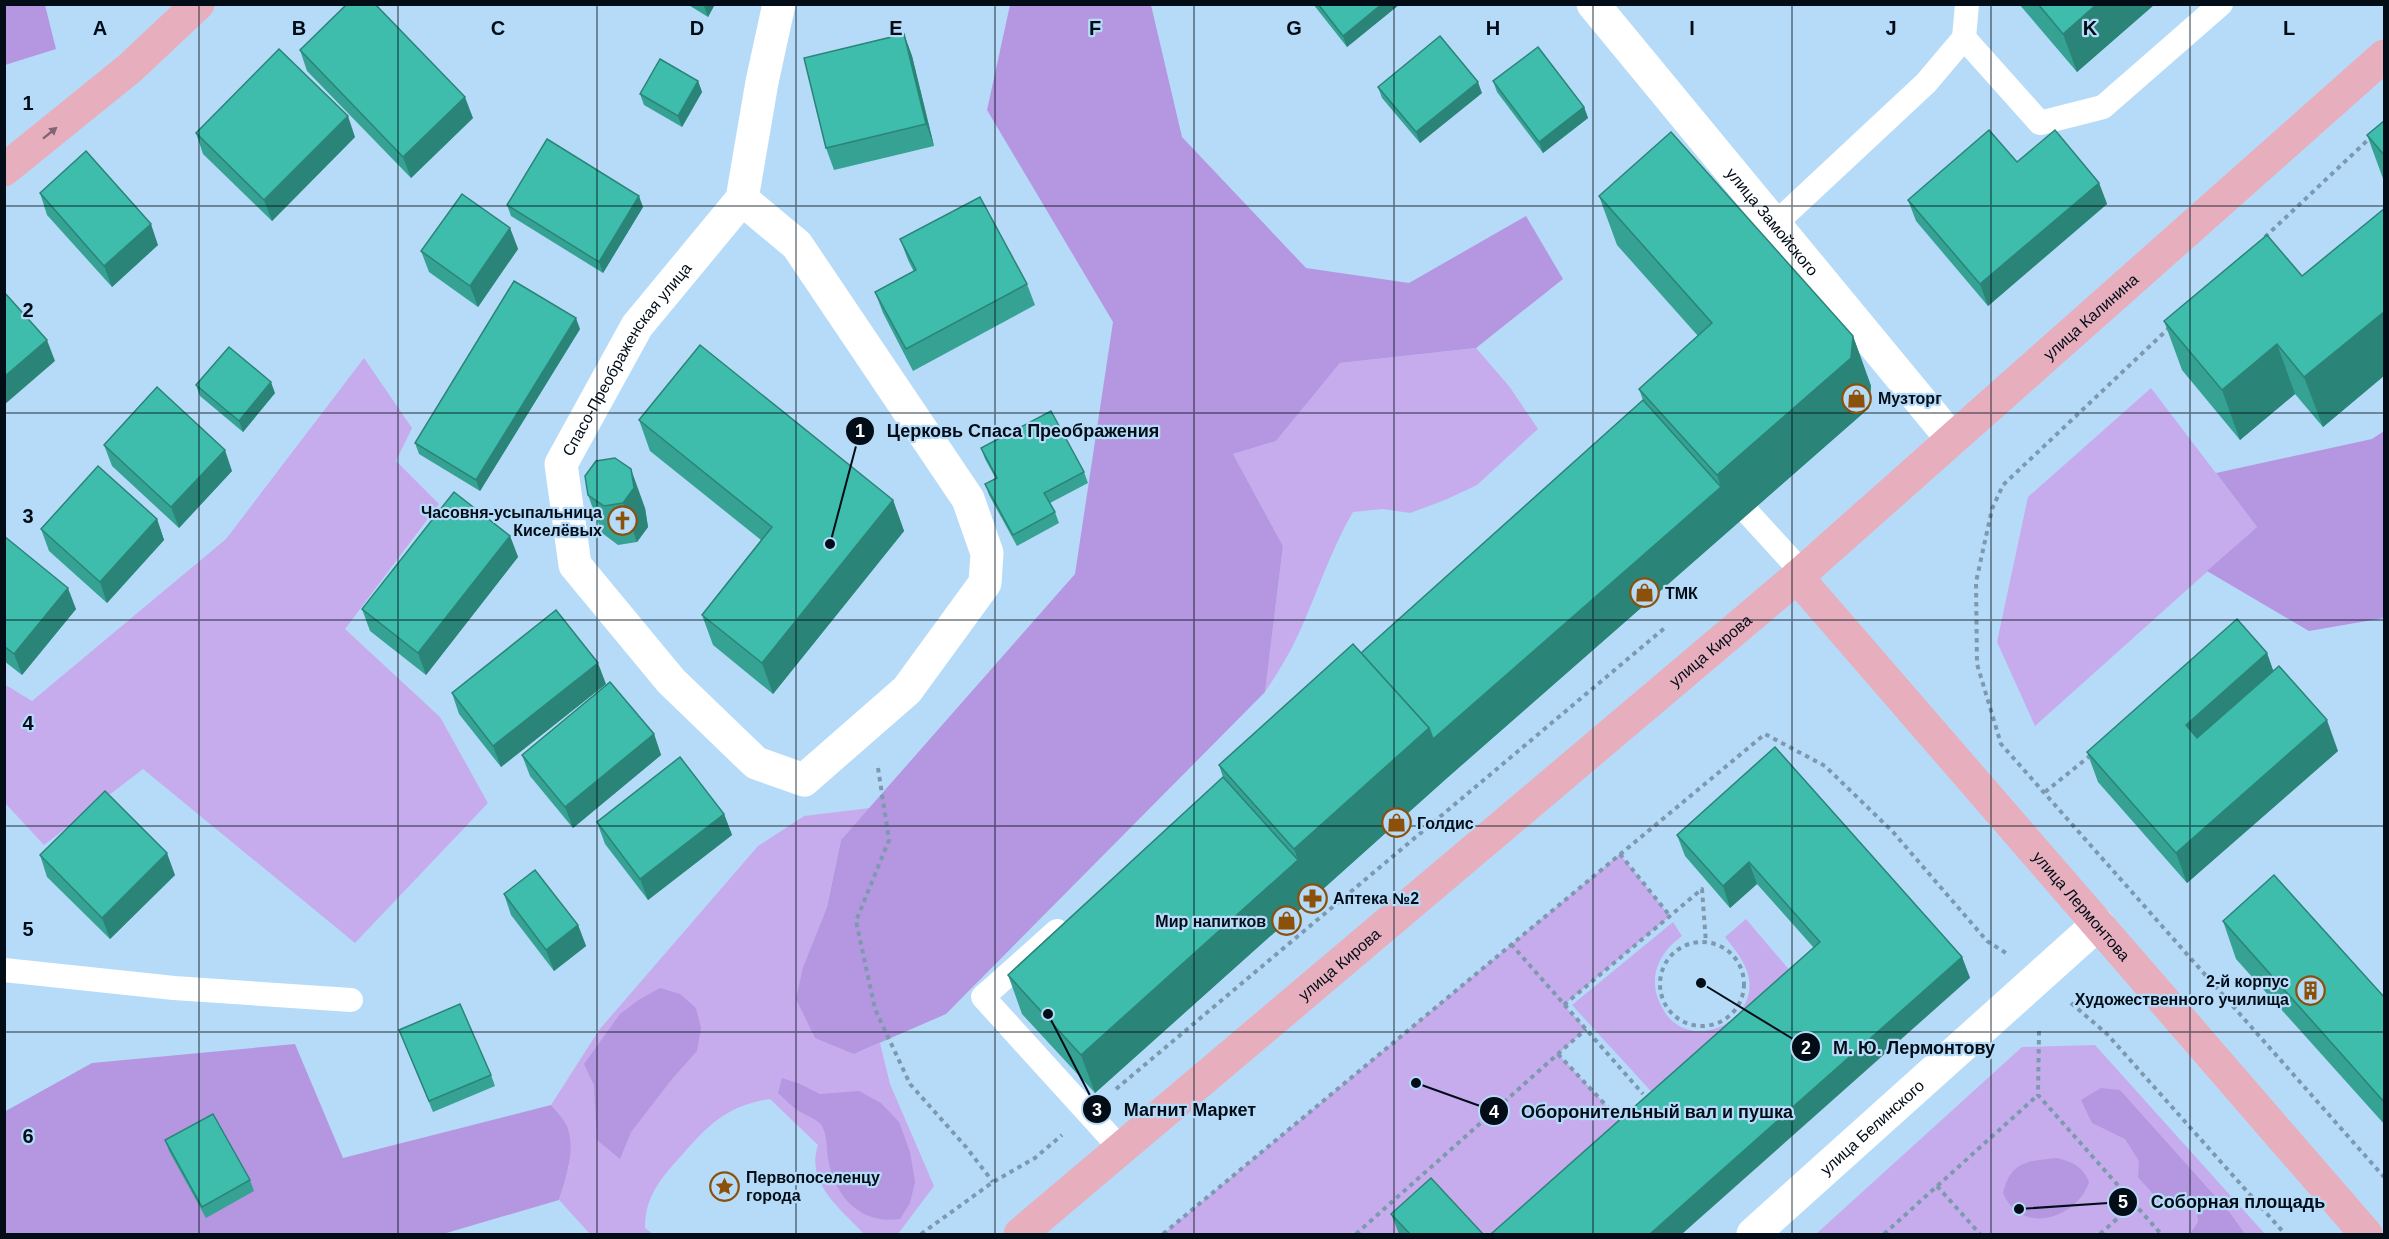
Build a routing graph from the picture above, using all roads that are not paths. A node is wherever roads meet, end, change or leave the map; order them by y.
1 (198, 4) edge
2 (779, 4) edge
3 (1593, 4) edge
4 (1967, 4) edge
5 (2221, 4) edge
6 (1964, 38) junction
7 (2385, 56) edge
8 (4, 170) edge
9 (742, 199) junction
10 (1776, 224) junction
11 (1952, 440) junction
12 (1748, 513) dead end
13 (1800, 575) junction
14 (1072, 918) edge
15 (2098, 924) junction
16 (4, 970) edge
17 (351, 1000) dead end
18 (1121, 1149) junction
19 (1020, 1234) edge
20 (1753, 1234) edge
21 (2366, 1234) edge

8 -> 1 main road
2 - 9 street, Спасо-Преображенская улица
3 - 10 street, улица Замойского
4 - 6 lane
5 - 6 lane
6 - 10 lane
7 - 11 main road, улица Калинина
9 - 9 street, Спасо-Преображенская улица
10 - 11 street, улица Замойского
11 - 13 main road, улица Калинина
12 - 13 lane
13 - 15 main road, улица Лермонтова
13 - 18 main road, улица Кирова
14 - 18 lane
15 - 20 street, улица Белинского
15 - 21 main road, улица Лермонтова
16 - 17 lane
18 - 19 main road, улица Кирова

